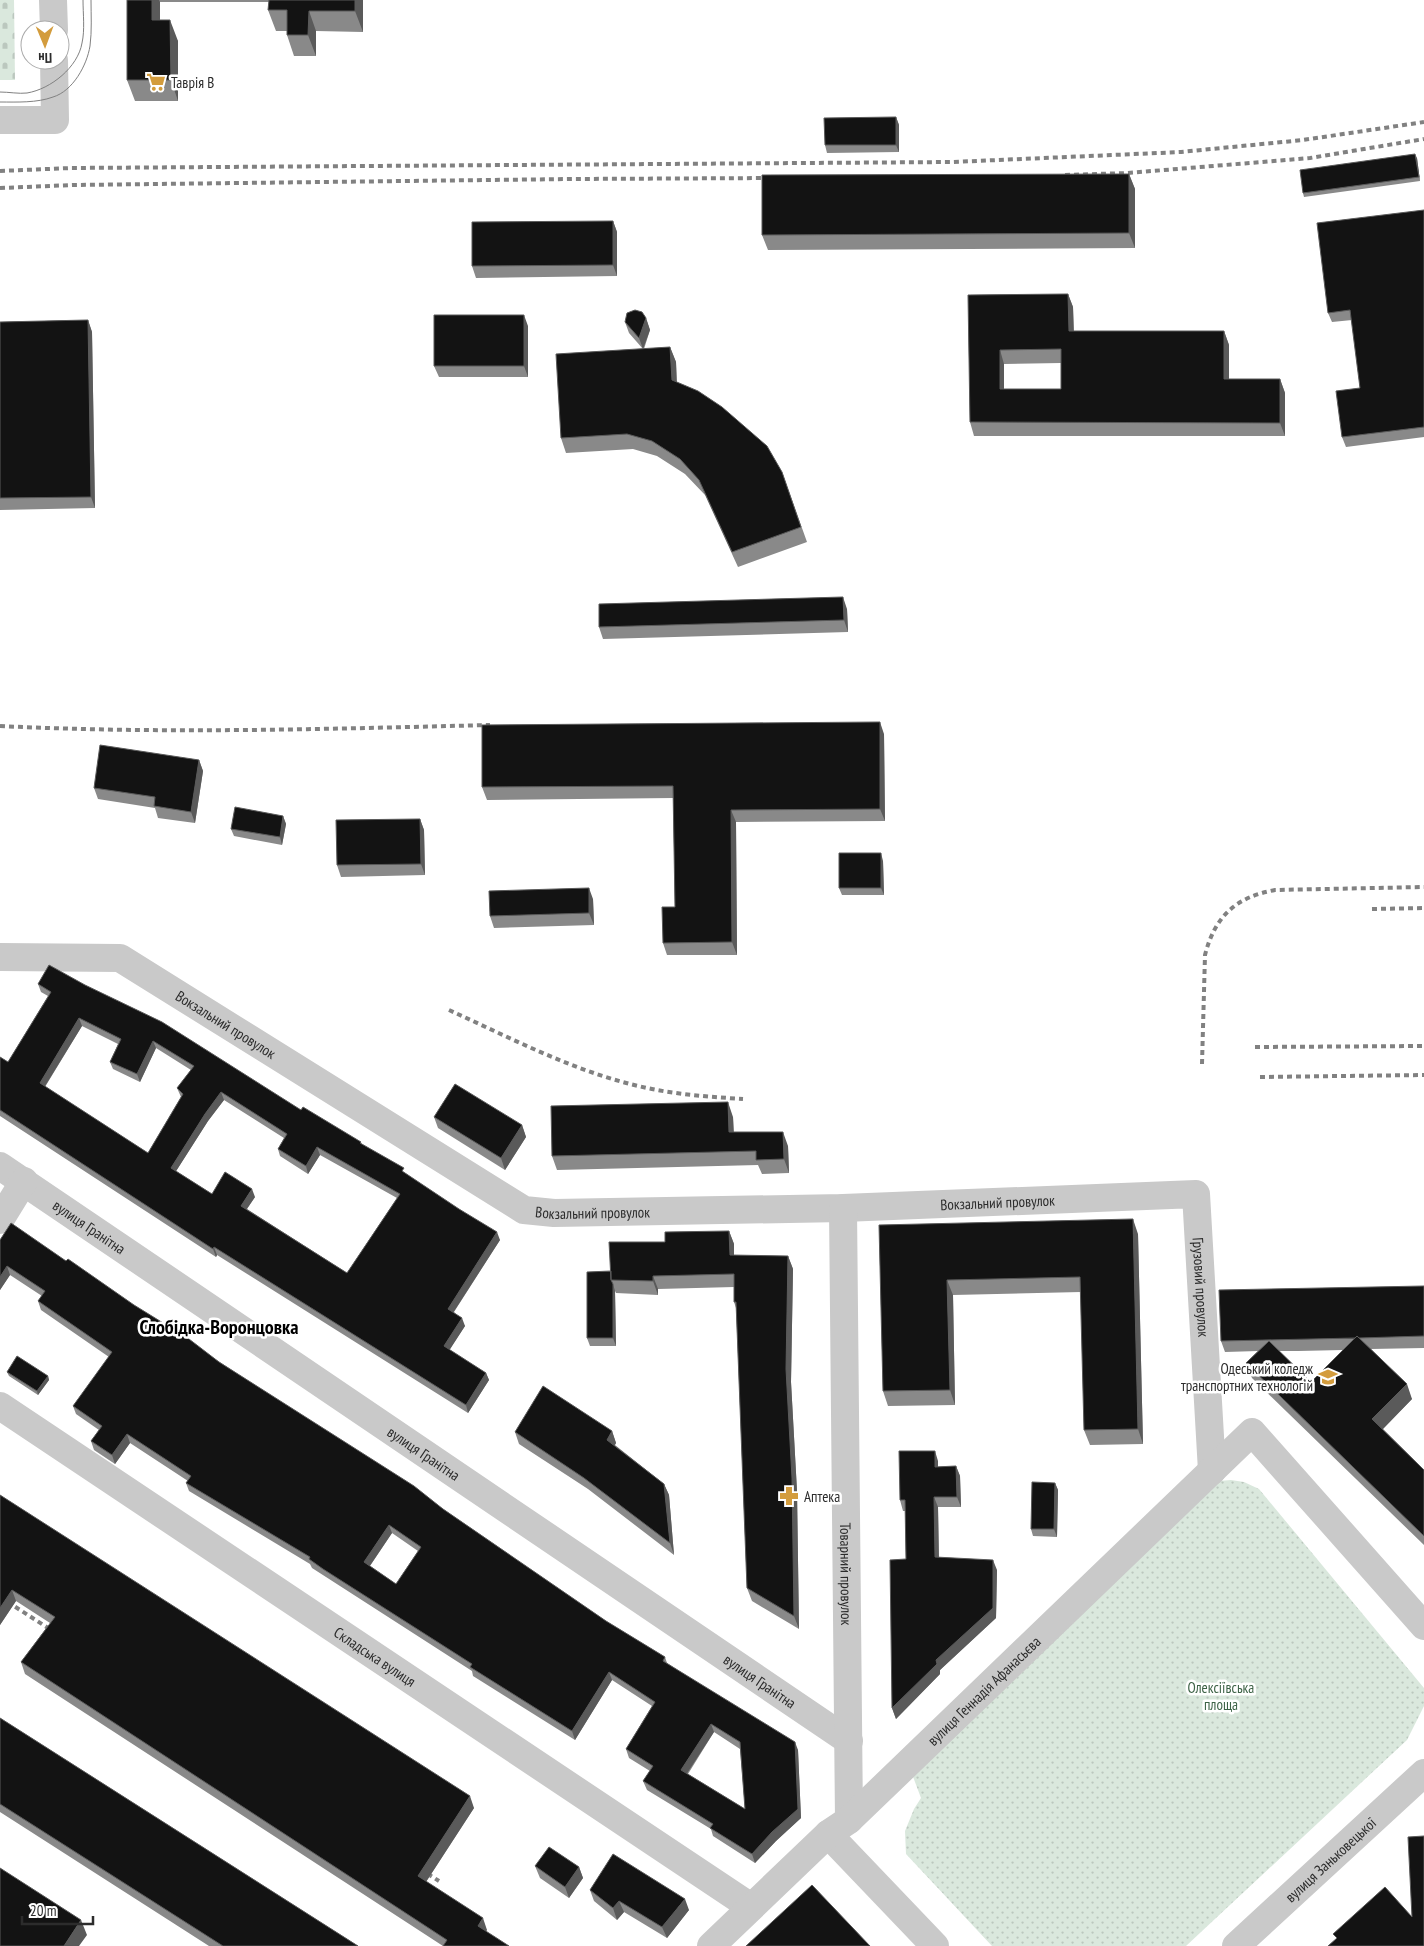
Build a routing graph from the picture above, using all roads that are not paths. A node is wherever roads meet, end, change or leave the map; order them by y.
1 (53, 0) edge
2 (54, 20) edge
3 (54, 70) edge
4 (0, 120) edge
5 (0, 957) edge
6 (0, 1166) edge
7 (24, 1181) junction
8 (1196, 1194) joint
9 (843, 1208) junction
10 (0, 1220) edge
11 (0, 1406) edge
12 (1212, 1471) junction
13 (1424, 1626) edge
14 (849, 1741) junction
15 (1424, 1773) edge
16 (838, 1827) junction
17 (751, 1907) junction
18 (711, 1946) edge
19 (936, 1946) edge
20 (1236, 1946) edge

1 - 2 street
3 - 4 street
5 - 9 street, Вокзальний провулок
6 - 7 street, вулиця Гранітна
7 - 10 street
7 - 14 street, вулиця Гранітна
8 - 9 street, Вокзальний провулок
8 - 12 street, Грузовий провулок
9 - 14 street, Товарний провулок
11 - 17 street, Складська вулиця
12 - 13 street, вулиця Геннадія Афанасьєва
12 - 16 street, вулиця Геннадія Афанасьєва
14 - 16 street, Товарний провулок
15 - 20 street, вулиця Заньковецької
16 - 17 street, вулиця Геннадія Афанасьєва
16 - 19 street
17 - 18 street, вулиця Геннадія Афанасьєва

